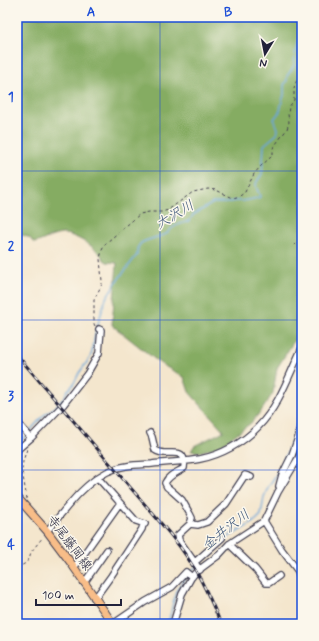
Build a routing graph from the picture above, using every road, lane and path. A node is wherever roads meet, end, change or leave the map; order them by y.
1 (302, 73) edge
2 (302, 238) edge
3 (294, 246) dead end
4 (97, 327) joint
5 (302, 348) edge
6 (17, 409) edge
7 (21, 412) dead end
8 (302, 421) edge
9 (17, 422) edge
10 (150, 433) dead end
11 (31, 438) junction
12 (17, 450) edge
13 (302, 452) edge
14 (184, 462) junction
15 (251, 477) dead end
16 (98, 478) junction
17 (278, 492) junction
18 (17, 497) edge
19 (120, 503) junction
20 (29, 511) junction
21 (264, 520) junction
22 (190, 524) junction
23 (47, 531) junction
24 (222, 538) dead end
25 (229, 544) junction
26 (107, 550) dead end
27 (197, 566) junction
28 (17, 568) edge
29 (74, 568) junction
30 (279, 576) dead end
31 (192, 577) junction
32 (84, 583) junction
33 (302, 585) edge
34 (94, 598) junction
35 (110, 623) edge
36 (173, 624) edge

1 - 4 path
2 - 3 path
4 - 11 street
5 - 14 street
6 - 7 path
8 - 17 street
9 - 11 street
10 - 14 street
11 - 12 street
11 - 20 path
13 - 17 street
14 - 16 street
14 - 22 street
15 - 22 street
16 - 19 street
16 - 23 street
17 - 21 street
18 - 20 main road, 寺尾藤岡線
19 - 29 street
19 - 34 street
20 - 23 main road, 寺尾藤岡線
21 - 25 street
21 - 33 street
22 - 27 street
23 - 28 path
23 - 29 main road, 寺尾藤岡線
24 - 27 street
25 - 27 street
25 - 30 street
26 - 32 street
27 - 31 street
29 - 32 main road, 寺尾藤岡線
31 - 35 street
31 - 36 street
32 - 34 main road, 寺尾藤岡線
34 - 35 main road, 寺尾藤岡線

